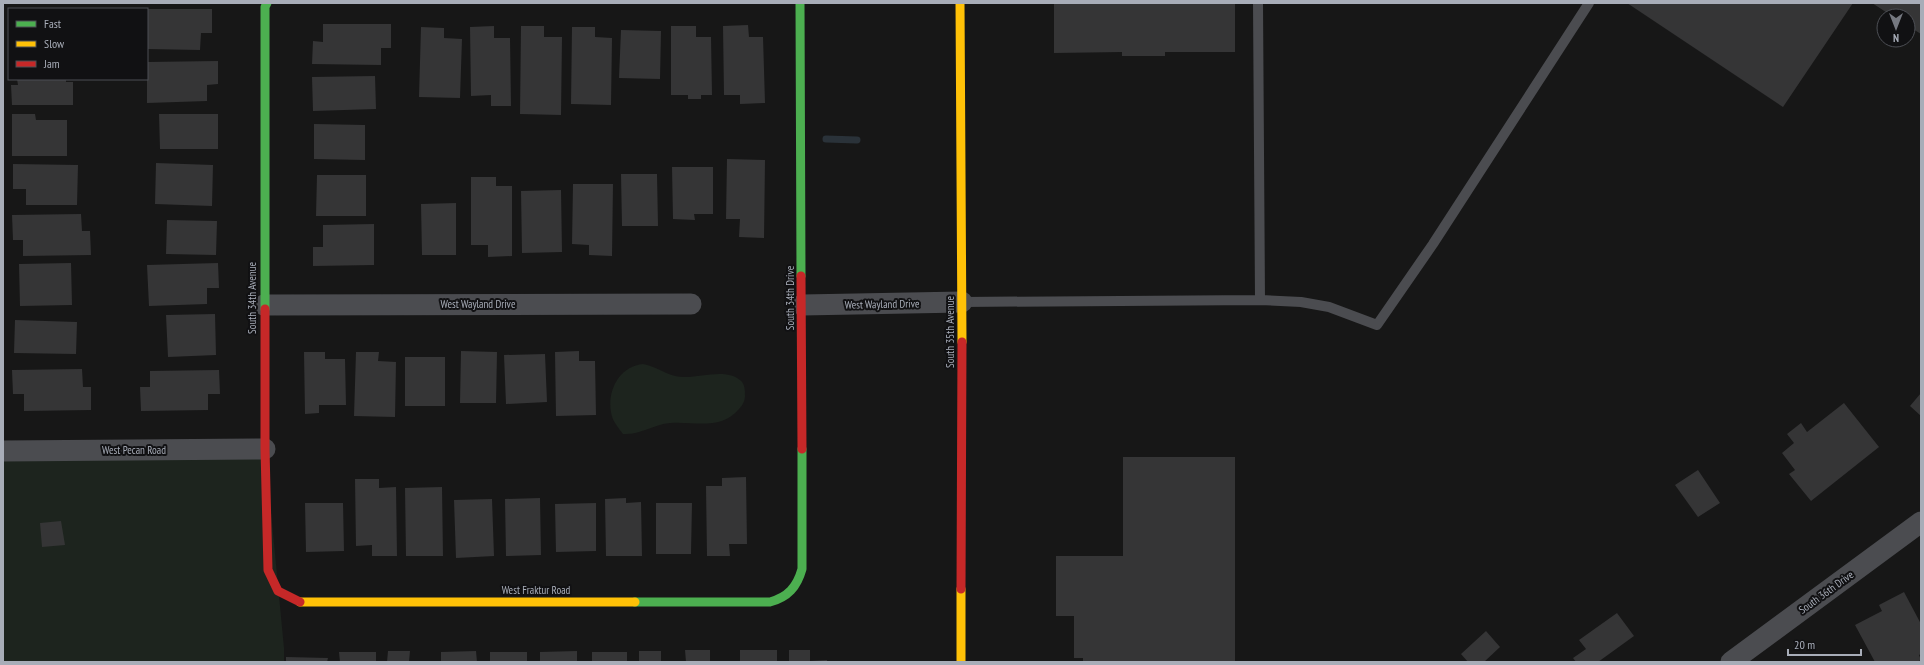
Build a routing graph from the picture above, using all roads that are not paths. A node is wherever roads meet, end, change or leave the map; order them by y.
1 (267, 3) edge
2 (800, 3) edge
3 (960, 3) edge
4 (1258, 3) edge
5 (1589, 3) edge
6 (1260, 300) junction
7 (962, 302) junction
8 (691, 304) dead end
9 (264, 305) junction
10 (802, 305) junction
11 (265, 449) junction
12 (3, 451) edge
13 (1921, 522) edge
14 (793, 590) joint
15 (278, 591) joint
16 (961, 662) edge
17 (1732, 662) edge

1 - 9 street, South 34th Avenue
2 - 10 street, South 34th Drive
3 - 7 street, South 35th Avenue
4 - 6 lane
5 - 6 lane
6 - 7 lane
7 - 10 street, West Wayland Drive
7 - 16 street, South 35th Avenue
8 - 9 street, West Wayland Drive
9 - 11 street, South 34th Avenue
10 - 14 street, South 34th Drive
11 - 12 street, West Pecan Road
11 - 15 street, South 34th Avenue
13 - 17 street, South 36th Drive
14 - 15 street, West Fraktur Road

